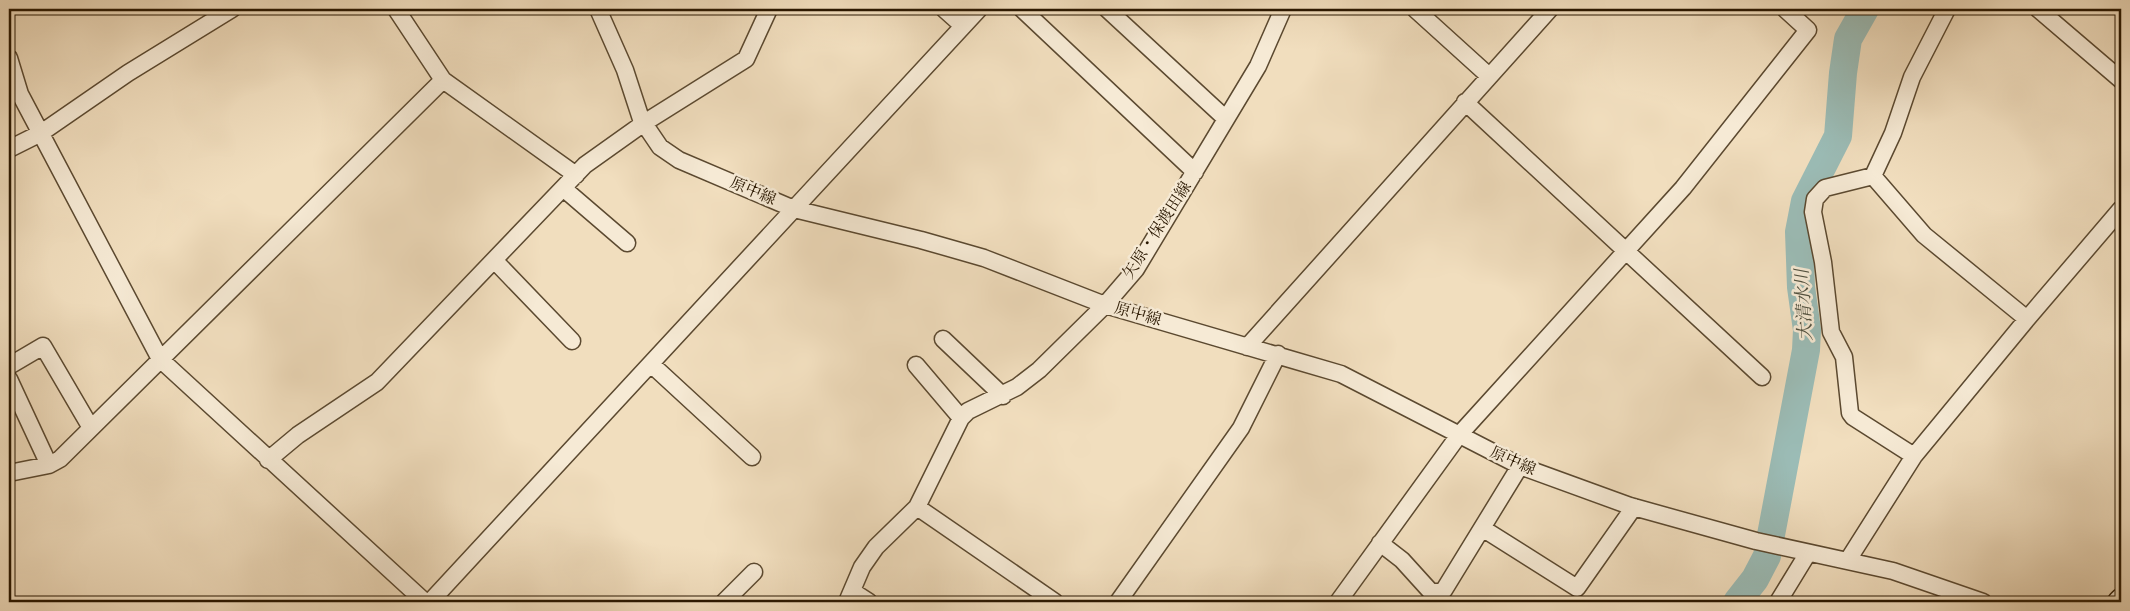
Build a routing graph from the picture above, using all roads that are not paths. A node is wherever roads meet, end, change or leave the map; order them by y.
1 (232, 9) edge
2 (396, 9) edge
3 (598, 9) edge
4 (769, 9) edge
5 (944, 9) edge
6 (979, 9) edge
7 (1022, 9) edge
8 (1107, 9) edge
9 (1283, 9) edge
10 (1415, 9) edge
11 (1550, 9) edge
12 (1785, 9) edge
13 (1946, 9) edge
14 (2038, 9) edge
15 (964, 26) junction
16 (9, 58) edge
17 (1489, 76) junction
18 (443, 80) junction
19 (2121, 80) edge
20 (1465, 102) junction
21 (1226, 120) junction
22 (644, 123) junction
23 (41, 132) junction
24 (9, 149) edge
25 (1195, 172) junction
26 (576, 175) junction
27 (1873, 176) junction
28 (563, 188) junction
29 (794, 209) junction
30 (2121, 209) edge
31 (627, 243) dead end
32 (1625, 252) junction
33 (494, 260) junction
34 (1104, 305) junction
35 (2027, 319) junction
36 (943, 339) dead end
37 (572, 341) dead end
38 (1247, 347) junction
39 (1278, 354) junction
40 (160, 359) junction
41 (651, 364) junction
42 (916, 365) dead end
43 (9, 366) edge
44 (1762, 377) dead end
45 (9, 378) edge
46 (1003, 396) junction
47 (961, 418) junction
48 (91, 428) junction
49 (1459, 435) junction
50 (1914, 456) junction
51 (752, 457) dead end
52 (268, 460) junction
53 (49, 465) junction
54 (1520, 466) junction
55 (9, 473) edge
56 (917, 507) junction
57 (1634, 507) junction
58 (1482, 528) junction
59 (1380, 543) junction
60 (1808, 553) junction
61 (1848, 560) junction
62 (754, 572) dead end
63 (849, 596) edge
64 (425, 602) edge
65 (430, 602) edge
66 (724, 602) edge
67 (869, 602) edge
68 (1055, 602) edge
69 (1118, 602) edge
70 (1338, 602) edge
71 (1778, 602) edge
72 (1983, 602) edge

1 - 23 street
2 - 18 street
3 - 22 street, 原中線
4 - 22 street
5 - 15 street
6 - 15 street
7 - 25 street
8 - 21 street
9 - 21 street, 矢原・保渡田線
10 - 17 street
11 - 17 street
12 - 32 street
13 - 27 street
14 - 19 street
15 - 29 street
16 - 23 street
17 - 20 street
18 - 26 street
18 - 40 street
20 - 32 street
20 - 38 street
21 - 25 street, 矢原・保渡田線
22 - 26 street
22 - 29 street, 原中線
23 - 24 street
23 - 40 street
25 - 34 street, 矢原・保渡田線
26 - 28 street
27 - 35 street
27 - 50 street
28 - 31 street
28 - 33 street
29 - 34 street, 原中線
29 - 41 street
30 - 35 street
32 - 44 street
32 - 49 street
33 - 37 street
33 - 52 street
34 - 38 street, 原中線
34 - 46 street, 矢原・保渡田線
35 - 50 street
36 - 46 street
38 - 39 street, 原中線
39 - 49 street, 原中線
39 - 69 street
40 - 48 street
40 - 52 street
41 - 51 street
41 - 65 street
42 - 47 street
43 - 48 street
45 - 53 street
46 - 47 street, 矢原・保渡田線
47 - 56 street
48 - 53 street
49 - 54 street, 原中線
49 - 59 street
50 - 61 street
52 - 64 street
53 - 55 street
54 - 57 street, 原中線
54 - 58 street
56 - 63 street
56 - 68 street
57 - 58 street
57 - 60 street, 原中線
58 - 59 street
59 - 70 street
60 - 61 street
60 - 71 street
61 - 72 street
62 - 66 street
63 - 67 street

